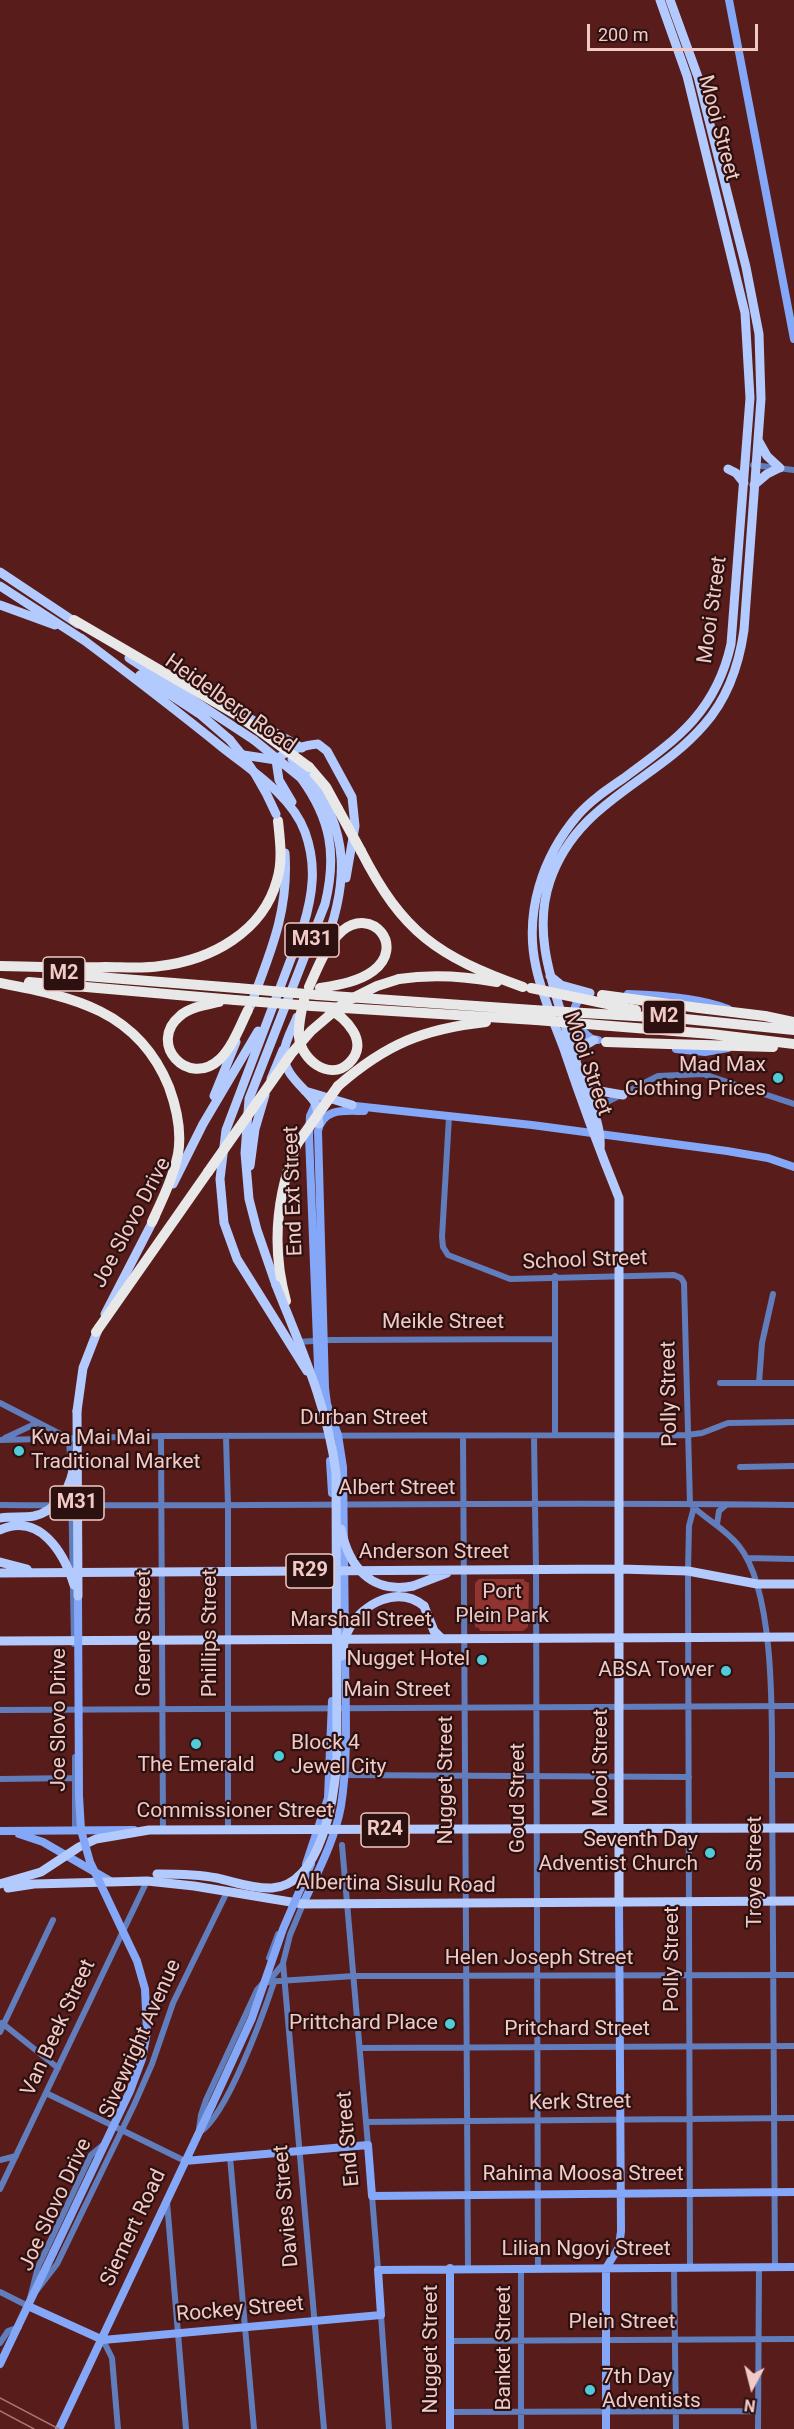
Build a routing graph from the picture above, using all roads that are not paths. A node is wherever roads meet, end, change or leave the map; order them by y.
1 (660, 0) edge
2 (670, 0) edge
3 (729, 0) edge
4 (671, 16) junction
5 (794, 339) edge
6 (758, 440) junction
7 (751, 465) junction
8 (779, 468) junction
9 (728, 469) dead end
10 (794, 470) edge
11 (749, 484) junction
12 (0, 572) edge
13 (0, 586) edge
14 (0, 605) edge
15 (69, 622) junction
16 (81, 638) junction
17 (302, 748) junction
18 (229, 753) junction
19 (276, 760) junction
20 (305, 773) junction
21 (277, 817) junction
22 (305, 831) junction
23 (338, 910) junction
24 (0, 967) edge
25 (131, 975) junction
26 (550, 976) junction
27 (0, 982) edge
28 (527, 988) junction
29 (235, 993) junction
30 (556, 994) junction
31 (594, 994) junction
32 (313, 997) junction
33 (545, 998) junction
34 (276, 999) junction
35 (248, 1010) junction
36 (532, 1017) junction
37 (685, 1018) junction
38 (794, 1022) edge
39 (556, 1029) junction
40 (794, 1030) edge
41 (763, 1031) junction
42 (794, 1035) edge
43 (568, 1037) junction
44 (593, 1040) junction
45 (606, 1042) junction
46 (285, 1045) junction
47 (794, 1046) edge
48 (576, 1060) junction
49 (580, 1076) junction
50 (305, 1090) junction
51 (623, 1095) junction
52 (608, 1102) dead end
53 (316, 1103) junction
54 (794, 1104) edge
55 (352, 1105) junction
56 (416, 1113) junction
57 (449, 1117) junction
58 (203, 1124) junction
59 (320, 1124) junction
60 (597, 1134) junction
61 (794, 1167) edge
62 (248, 1187) junction
63 (152, 1222) junction
64 (618, 1275) junction
65 (555, 1276) junction
66 (684, 1283) joint
67 (773, 1294) dead end
68 (293, 1327) junction
69 (96, 1332) junction
70 (554, 1339) junction
71 (287, 1340) junction
72 (322, 1340) junction
73 (720, 1383) dead end
74 (759, 1383) junction
75 (794, 1383) edge
76 (319, 1388) junction
77 (0, 1403) edge
78 (794, 1422) edge
79 (37, 1423) junction
80 (326, 1435) junction
81 (338, 1435) junction
82 (555, 1435) junction
83 (687, 1435) junction
84 (161, 1436) junction
85 (463, 1436) junction
86 (534, 1436) junction
87 (619, 1436) junction
88 (226, 1437) junction
89 (69, 1438) junction
90 (1, 1440) edge
91 (76, 1459) junction
92 (794, 1466) edge
93 (740, 1467) dead end
94 (620, 1503) junction
95 (338, 1504) junction
96 (536, 1504) junction
97 (727, 1504) junction
98 (0, 1505) edge
99 (228, 1505) junction
100 (464, 1505) junction
101 (794, 1505) edge
102 (72, 1506) junction
103 (161, 1506) junction
104 (692, 1506) junction
105 (0, 1518) edge
106 (717, 1524) junction
107 (0, 1530) edge
108 (747, 1558) junction
109 (794, 1559) edge
110 (0, 1562) edge
111 (620, 1569) junction
112 (536, 1570) junction
113 (688, 1570) junction
114 (332, 1571) junction
115 (345, 1571) junction
116 (451, 1571) junction
117 (464, 1571) junction
118 (161, 1572) junction
119 (228, 1572) junction
120 (0, 1573) edge
121 (45, 1573) junction
122 (72, 1573) junction
123 (757, 1584) junction
124 (794, 1584) edge
125 (78, 1596) junction
126 (688, 1636) junction
127 (620, 1637) junction
128 (767, 1637) junction
129 (794, 1637) edge
130 (333, 1638) junction
131 (345, 1638) junction
132 (441, 1638) junction
133 (536, 1638) junction
134 (464, 1639) junction
135 (74, 1640) junction
136 (161, 1640) junction
137 (229, 1640) junction
138 (0, 1641) edge
139 (338, 1694) junction
140 (771, 1706) junction
141 (794, 1706) edge
142 (465, 1707) junction
143 (535, 1707) junction
144 (688, 1707) junction
145 (162, 1708) junction
146 (228, 1708) junction
147 (332, 1708) junction
148 (345, 1708) junction
149 (620, 1708) junction
150 (75, 1709) junction
151 (0, 1710) edge
152 (345, 1775) junction
153 (772, 1775) junction
154 (794, 1775) edge
155 (327, 1776) junction
156 (465, 1776) junction
157 (536, 1776) junction
158 (619, 1776) junction
159 (689, 1777) junction
160 (75, 1778) junction
161 (0, 1779) edge
162 (689, 1828) junction
163 (772, 1828) junction
164 (794, 1828) edge
165 (75, 1829) junction
166 (149, 1830) junction
167 (163, 1830) junction
168 (228, 1830) junction
169 (335, 1830) junction
170 (465, 1830) junction
171 (536, 1830) junction
172 (620, 1830) junction
173 (2, 1831) edge
174 (321, 1833) junction
175 (342, 1845) dead end
176 (67, 1856) junction
177 (147, 1881) junction
178 (112, 1882) junction
179 (0, 1884) edge
180 (0, 1890) edge
181 (227, 1892) junction
182 (773, 1901) junction
183 (794, 1901) edge
184 (619, 1902) junction
185 (689, 1902) junction
186 (291, 1903) junction
187 (536, 1903) junction
188 (303, 1905) junction
189 (347, 1905) junction
190 (466, 1905) junction
191 (53, 1920) dead end
192 (283, 1963) junction
193 (689, 1974) junction
194 (466, 1975) junction
195 (620, 1975) junction
196 (774, 1975) junction
197 (794, 1975) edge
198 (354, 1976) junction
199 (536, 1976) junction
200 (285, 1980) junction
201 (270, 1982) junction
202 (2, 2023) edge
203 (0, 2032) edge
204 (620, 2046) junction
205 (773, 2046) junction
206 (794, 2046) edge
207 (536, 2047) junction
208 (690, 2047) junction
209 (360, 2048) junction
210 (466, 2048) junction
211 (58, 2068) junction
212 (46, 2093) junction
213 (690, 2118) junction
214 (773, 2118) junction
215 (794, 2118) edge
216 (620, 2119) junction
217 (537, 2120) junction
218 (467, 2121) junction
219 (366, 2122) junction
220 (121, 2129) junction
221 (200, 2132) junction
222 (117, 2138) junction
223 (368, 2145) junction
224 (299, 2151) junction
225 (16, 2156) junction
226 (231, 2157) junction
227 (0, 2160) edge
228 (185, 2161) junction
229 (0, 2189) edge
230 (773, 2192) junction
231 (794, 2192) edge
232 (537, 2193) junction
233 (620, 2193) junction
234 (690, 2193) junction
235 (467, 2194) junction
236 (372, 2196) junction
237 (167, 2202) junction
238 (794, 2267) edge
239 (450, 2268) junction
240 (468, 2268) junction
241 (521, 2268) junction
242 (538, 2268) junction
243 (606, 2268) junction
244 (674, 2268) junction
245 (690, 2268) junction
246 (759, 2268) junction
247 (775, 2268) junction
248 (378, 2270) junction
249 (0, 2292) edge
250 (34, 2293) junction
251 (28, 2306) junction
252 (381, 2315) junction
253 (314, 2321) junction
254 (19, 2327) junction
255 (245, 2328) junction
256 (178, 2333) junction
257 (606, 2339) junction
258 (675, 2339) junction
259 (758, 2339) junction
260 (794, 2339) edge
261 (103, 2340) junction
262 (521, 2340) junction
263 (450, 2341) junction
264 (0, 2343) edge
265 (0, 2364) edge
266 (675, 2411) junction
267 (758, 2411) junction
268 (521, 2412) junction
269 (606, 2412) junction
270 (450, 2415) junction
271 (59, 2429) edge
272 (118, 2429) edge
273 (186, 2429) edge
274 (254, 2429) edge
275 (324, 2429) edge
276 (389, 2429) edge
277 (450, 2429) edge
278 (521, 2429) edge
279 (606, 2429) edge
280 (676, 2429) edge
281 (758, 2429) edge

1 - 4 main road, Mooi Street
2 - 4 main road, Mooi Street
3 - 5 street
4 - 6 main road, Mooi Street
4 - 7 main road, Mooi Street
6 - 7 main road, Mooi Street
6 - 8 main road
7 - 8 street
7 - 11 main road, Mooi Street
8 - 10 street
8 - 11 main road
9 - 11 main road
11 - 26 main road, Mooi Street
11 - 33 main road, Mooi Street
12 - 15 main road, Heidelberg Road / M31
13 - 15 main road, Heidelberg Road / M31
14 - 15 main road
15 - 16 main road, Heidelberg Road / M31
15 - 17 main road
15 - 20 highway, bridge
16 - 18 main road
16 - 21 main road, Heidelberg Road / M31, bridge
17 - 19 main road
17 - 23 main road
18 - 19 main road
18 - 22 main road
19 - 22 main road
20 - 23 main road
20 - 28 highway, bridge
20 - 62 main road, Heidelberg Road / M31
21 - 25 highway
21 - 35 main road, Heidelberg Road / M31
22 - 34 main road
23 - 32 main road
24 - 25 highway
25 - 29 highway, M2
26 - 30 main road, Mooi Street
26 - 31 main road
27 - 29 highway, M2
27 - 63 highway
28 - 37 highway, bridge
28 - 69 highway, bridge
29 - 32 highway, M2, bridge
29 - 35 highway
30 - 31 street
30 - 33 street
30 - 43 main road, Mooi Street
31 - 38 highway, bridge
31 - 41 street
31 - 44 street
32 - 32 highway
32 - 32 highway
32 - 36 highway, M2
32 - 46 main road
33 - 39 main road, Mooi Street
34 - 58 main road
34 - 71 main road
35 - 58 main road, Heidelberg Road / M31
36 - 37 highway, M2, bridge
36 - 47 highway, M2, bridge
36 - 68 highway, bridge
37 - 40 highway, M2, bridge
39 - 43 street
39 - 60 main road, Mooi Street
41 - 42 street
41 - 45 street
43 - 44 street
43 - 48 main road, Mooi Street
44 - 45 street
44 - 48 main road
45 - 47 highway, bridge
46 - 50 main road
46 - 62 main road
48 - 49 main road, Mooi Street
49 - 51 main road
49 - 60 main road, Mooi Street
50 - 53 main road
50 - 55 main road
51 - 52 street
51 - 54 street
53 - 55 street, End Ext Street
53 - 59 main road
53 - 72 street, End Ext Street
55 - 56 street, End Ext Street
56 - 57 street
56 - 59 street, End Ext Street
57 - 60 street
57 - 65 street, School Street
58 - 63 main road, Joe Slovo Drive / M31
59 - 72 street, End Ext Street
60 - 61 street
60 - 64 main road, Mooi Street
62 - 68 main road, M31, bridge
63 - 69 main road, Joe Slovo Drive / M31
64 - 65 street, School Street
64 - 66 street, School Street
64 - 87 main road, Mooi Street
65 - 70 street
66 - 83 street, Polly Street
67 - 74 street
68 - 95 main road, M31, bridge
69 - 91 main road, Joe Slovo Drive / M31, bridge
70 - 72 street, Meikle Street
70 - 82 street
71 - 72 street, Meikle Street
71 - 76 main road
72 - 76 street, End Ext Street
72 - 81 street, End Ext Street
73 - 74 street
74 - 75 street
76 - 80 street, End Ext Street
77 - 79 street
78 - 83 street, Durban Street
79 - 89 street
79 - 90 street, Durban Street
80 - 81 street, Durban Street
80 - 88 street, Durban Street
80 - 95 street
81 - 85 street, Durban Street
81 - 95 street
82 - 86 street, Durban Street
82 - 87 street, Durban Street
83 - 87 street, Durban Street
83 - 104 street, Polly Street
84 - 88 street, Durban Street
84 - 89 street, Durban Street
84 - 103 street, Greene Street
85 - 86 street, Durban Street
85 - 100 street, Nugget Street
86 - 96 street, Goud Street
87 - 94 main road, Mooi Street
88 - 99 street, Phillips Street
89 - 90 street, Durban Street
89 - 102 street
91 - 105 main road, bridge
91 - 125 main road, Joe Slovo Drive / M31, bridge
92 - 93 street
94 - 96 street, Albert Street
94 - 104 street, Albert Street
94 - 111 main road, Mooi Street
95 - 99 street, Albert Street
95 - 100 street, Albert Street
95 - 114 street
95 - 115 street
95 - 116 main road, bridge
95 - 139 main road, M31, bridge
96 - 100 street, Albert Street
96 - 112 street, Goud Street
97 - 101 street, Albert Street
97 - 104 street, Albert Street
97 - 106 street
98 - 102 street, Albert Street
99 - 103 street, Albert Street
99 - 119 street, Phillips Street
100 - 117 street, Nugget Street
102 - 103 street, Albert Street
102 - 122 street
103 - 118 street, Greene Street
104 - 106 street, Troye Street
104 - 113 street, Polly Street
106 - 108 street, Troye Street
107 - 125 main road, bridge
108 - 109 street
108 - 123 street, Troye Street
110 - 121 main road
111 - 112 main road, Anderson Street / R29
111 - 113 main road, Anderson Street / R29
111 - 127 main road, Mooi Street
112 - 117 main road, Anderson Street / R29
112 - 133 street, Goud Street
113 - 123 main road, Anderson Street / R29
113 - 126 street, Polly Street
114 - 115 main road, Anderson Street / R29
114 - 119 main road, Anderson Street / R29
114 - 130 street
115 - 116 main road, Anderson Street / R29
115 - 131 street
116 - 117 main road, Anderson Street / R29
117 - 134 street, Nugget Street
118 - 119 main road, Anderson Street / R29
118 - 122 main road, Anderson Street / R29
118 - 136 street, Greene Street
119 - 137 street, Phillips Street
120 - 121 main road, Anderson Street / R29
121 - 122 main road, Anderson Street / R29
122 - 135 street
123 - 124 main road, Anderson Street / R29
123 - 128 street, Troye Street
125 - 250 street, Joe Slovo Drive / M31, bridge
126 - 127 main road, Marshall Street
126 - 128 main road, Marshall Street
126 - 144 street, Polly Street
127 - 133 main road, Marshall Street
127 - 149 main road, Mooi Street
128 - 129 main road, Marshall Street
128 - 140 street, Troye Street
130 - 131 main road, Marshall Street
130 - 137 main road, Marshall Street
130 - 147 street
131 - 132 main road, Marshall Street
131 - 148 street
132 - 134 main road, Marshall Street
132 - 139 main road, bridge
133 - 134 main road, Marshall Street
133 - 143 street, Goud Street
134 - 142 street, Nugget Street
135 - 136 main road, Marshall Street
135 - 138 main road, Marshall Street
135 - 150 street
136 - 137 main road, Marshall Street
136 - 145 street, Greene Street
137 - 146 street, Phillips Street
139 - 174 main road, M31, bridge
140 - 141 street, Main Street
140 - 144 street, Main Street
140 - 153 street, Troye Street
142 - 143 street, Main Street
142 - 148 street, Main Street
142 - 156 street, Nugget Street
143 - 149 street, Main Street
143 - 157 street, Goud Street
144 - 149 street, Main Street
144 - 159 street, Polly Street
145 - 146 street, Main Street
145 - 150 street, Main Street
145 - 167 street, Greene Street
146 - 147 street, Main Street
146 - 168 street, Phillips Street
147 - 148 street, Main Street
147 - 155 street
148 - 152 street
149 - 158 main road, Mooi Street
150 - 151 street, Main Street
150 - 160 street
152 - 155 street
152 - 156 street
152 - 169 street
153 - 154 street
153 - 163 street, Troye Street
155 - 174 street
156 - 157 street
156 - 170 street, Nugget Street
157 - 158 street
157 - 171 street, Goud Street
158 - 159 street
158 - 172 main road, Mooi Street
159 - 162 street, Polly Street
160 - 161 street
160 - 165 street
162 - 163 main road, Commissioner Street / R24
162 - 172 main road, Commissioner Street / R24
162 - 185 street, Polly Street
163 - 164 main road, Commissioner Street / R24
163 - 182 street, Troye Street
165 - 166 street, Commissioner Street
165 - 173 street, Commissioner Street
166 - 167 main road, Commissioner Street / R24
166 - 176 main road, R24
167 - 168 main road, Commissioner Street / R24
168 - 174 main road, Commissioner Street / R24
169 - 170 main road, Commissioner Street / R24
169 - 174 main road, Commissioner Street / R24
169 - 188 street
170 - 171 main road, Commissioner Street / R24
170 - 190 street, Nugget Street
171 - 172 main road, Commissioner Street / R24
171 - 187 street, Goud Street
172 - 184 main road, Mooi Street
173 - 176 street
174 - 177 main road, bridge
174 - 186 street
174 - 221 street, Siemert Road / M31, bridge
175 - 189 street, End Street
176 - 178 street
176 - 179 main road, R24
177 - 178 main road, Albertina Sisulu Road
177 - 181 main road, Albertina Sisulu Road
177 - 211 street, Van Beek Street
178 - 180 main road, Albertina Sisulu Road
181 - 186 main road, Albertina Sisulu Road
181 - 220 street, Sivewright Avenue
182 - 183 main road, Albertina Sisulu Road
182 - 185 main road, Albertina Sisulu Road
182 - 196 street, Troye Street
184 - 185 main road, Albertina Sisulu Road
184 - 187 main road, Albertina Sisulu Road
184 - 195 street, Mooi Street
185 - 193 street, Polly Street
186 - 188 main road, Albertina Sisulu Road
186 - 201 street
187 - 190 main road, Albertina Sisulu Road
187 - 199 street, Goud Street
188 - 189 main road, Albertina Sisulu Road
188 - 192 street
189 - 190 main road, Albertina Sisulu Road
189 - 198 street, End Street
190 - 194 street, Nugget Street
191 - 202 street
192 - 200 street
192 - 201 street
193 - 195 street, Helen Joseph Street
193 - 196 street, Helen Joseph Street
193 - 208 street, Polly Street
194 - 198 street, Helen Joseph Street
194 - 199 street, Helen Joseph Street
194 - 210 street, Nugget Street
195 - 199 street, Helen Joseph Street
195 - 204 street, Mooi Street
196 - 197 street, Helen Joseph Street
196 - 205 street, Troye Street
198 - 200 street, Helen Joseph Street
198 - 209 street, End Street
199 - 207 street, Goud Street
200 - 201 street
200 - 224 street, Davies Street
201 - 221 street, Siemert Road
201 - 221 street, Siemert Road
202 - 203 street
202 - 211 street
204 - 207 street, Pritchard Street
204 - 208 street, Pritchard Street
204 - 216 street, Mooi Street
205 - 206 street, Pritchard Street
205 - 208 street, Pritchard Street
205 - 214 street, Troye Street
207 - 210 street, Pritchard Street
207 - 217 street, Goud Street
208 - 213 street, Polly Street
209 - 210 street, Pritchard Street
209 - 219 street, End Street
210 - 218 street, Nugget Street
211 - 212 street, Van Beek Street
212 - 220 street
212 - 225 street, Van Beek Street
213 - 214 street, Kerk Street
213 - 216 street, Kerk Street
213 - 234 street, Polly Street
214 - 215 street, Kerk Street
214 - 230 street, Troye Street
216 - 217 street, Kerk Street
216 - 233 street, Mooi Street
217 - 218 street, Kerk Street
217 - 232 street, Goud Street
218 - 219 street, Kerk Street
218 - 235 street, Nugget Street
219 - 223 street, End Street
220 - 222 street, Sivewright Avenue
220 - 228 street
221 - 228 street, Siemert Road / M31
222 - 250 street, Sivewright Avenue
222 - 251 street
223 - 224 street
223 - 236 street, End Street
224 - 226 street
224 - 253 street, Davies Street
225 - 227 street
225 - 229 street, Van Beek Street
226 - 228 street
226 - 255 street
228 - 237 street, Siemert Road / M31
230 - 231 street, Rahima Moosa Street
230 - 234 street, Rahima Moosa Street
230 - 247 street, Troye Street
232 - 233 street, Rahima Moosa Street
232 - 235 street, Rahima Moosa Street
232 - 242 street, Goud Street
233 - 234 street, Rahima Moosa Street
233 - 243 street, Mooi Street
234 - 245 street, Polly Street
235 - 236 street, Rahima Moosa Street
235 - 240 street, Nugget Street
236 - 248 street, End Street
237 - 256 street
237 - 261 street, Siemert Road / M31
238 - 247 street, Lilian Ngoyi Street
239 - 240 street, Lilian Ngoyi Street
239 - 248 street, Lilian Ngoyi Street
239 - 263 street, Nugget Street
240 - 241 street, Lilian Ngoyi Street
241 - 242 street, Lilian Ngoyi Street
241 - 262 street, Banket Street
242 - 243 street, Lilian Ngoyi Street
243 - 244 street, Lilian Ngoyi Street
243 - 257 street
244 - 245 street, Lilian Ngoyi Street
244 - 258 street
245 - 246 street, Lilian Ngoyi Street
246 - 247 street, Lilian Ngoyi Street
246 - 259 street
248 - 252 street, End Street
249 - 251 street
250 - 251 street, Joe Slovo Drive / M31
251 - 254 street, M31
251 - 261 street
252 - 253 street, Rockey Street
252 - 276 street, End Street
253 - 255 street, Rockey Street
253 - 275 street, Davies Street
254 - 264 street
254 - 265 street, M31
255 - 256 street, Rockey Street
255 - 274 street
256 - 261 street, Rockey Street
256 - 273 street
257 - 258 street, Plein Street
257 - 262 street, Plein Street
257 - 269 street
258 - 259 street, Plein Street
258 - 266 street
259 - 260 street, Plein Street
259 - 267 street
261 - 271 street, M31
261 - 272 street
262 - 263 street, Plein Street
262 - 268 street, Banket Street
263 - 270 street, Nugget Street
266 - 267 street
266 - 269 street
266 - 280 street
267 - 281 street
268 - 269 street
268 - 270 street
268 - 278 street, Banket Street
269 - 279 street
270 - 277 street, Nugget Street

